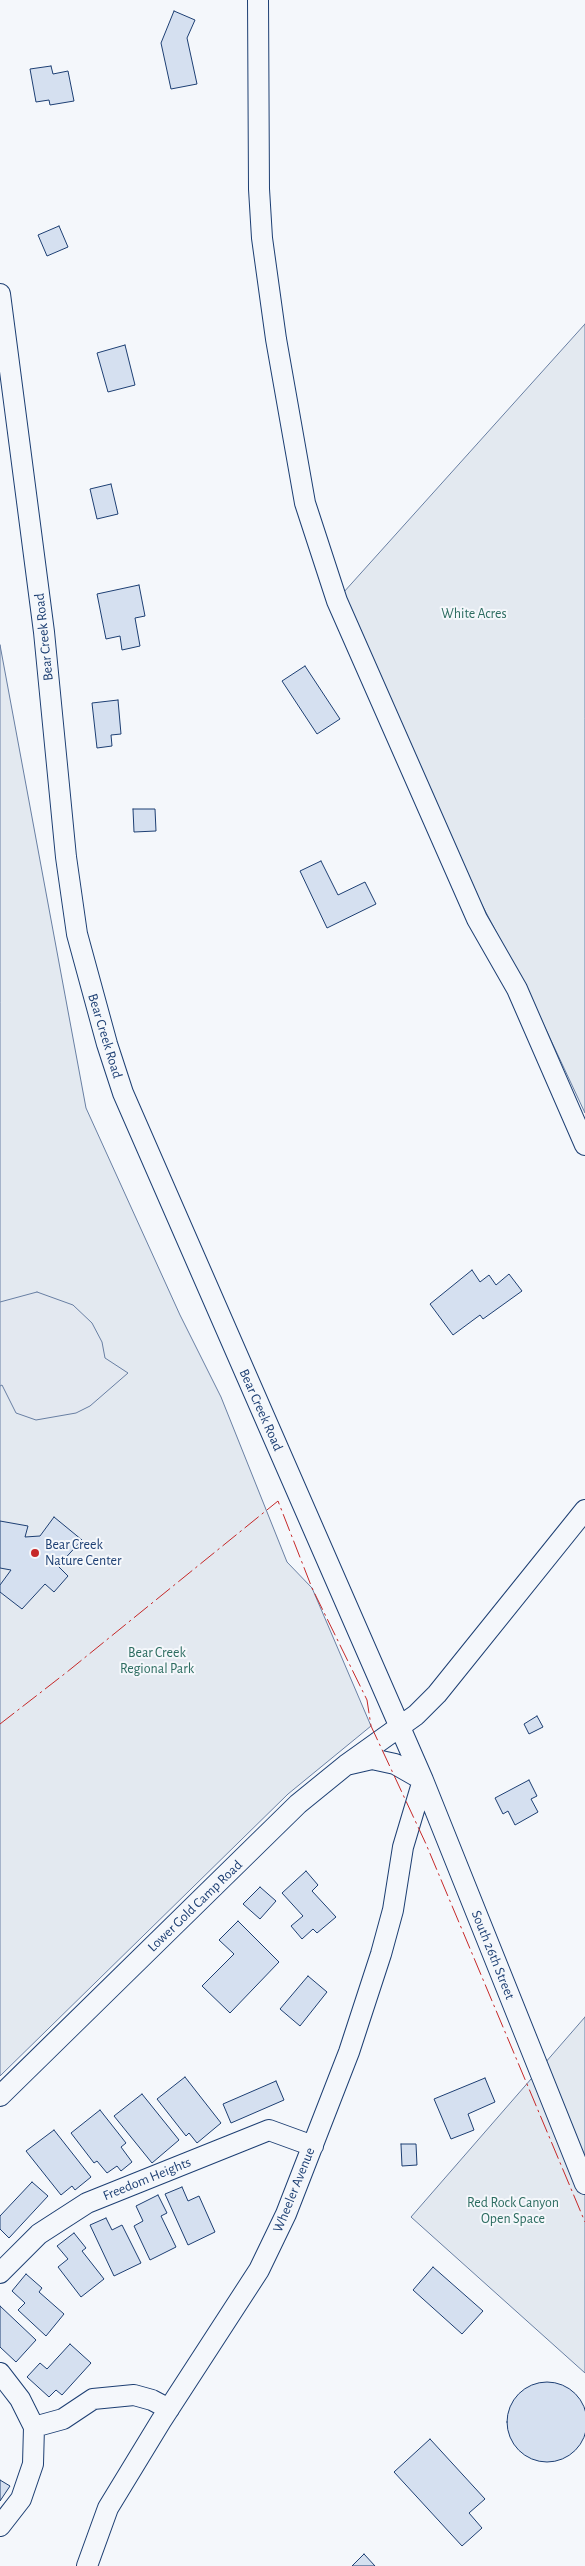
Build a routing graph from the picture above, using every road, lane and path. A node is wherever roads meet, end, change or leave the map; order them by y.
1 (258, 0) edge
2 (0, 294) edge
3 (585, 1145) edge
4 (585, 1510) edge
5 (399, 1727) junction
6 (346, 1765) junction
7 (423, 1780) junction
8 (0, 2096) edge
9 (313, 2146) junction
10 (585, 2184) edge
11 (0, 2273) edge
12 (0, 2373) edge
13 (169, 2409) junction
14 (34, 2427) junction
15 (0, 2526) edge
16 (87, 2566) edge

1 - 3 street
2 - 5 street, Bear Creek Road
4 - 5 street, Lower Gold Camp Road
5 - 6 street, Lower Gold Camp Road
5 - 7 street, South 26th Street
6 - 7 street
6 - 8 street, Lower Gold Camp Road
7 - 9 street, Wheeler Avenue
7 - 10 street, South 26th Street
9 - 11 street, Freedom Heights
9 - 13 street, Wheeler Avenue
12 - 14 street
13 - 14 street
13 - 16 street, Wheeler Avenue
14 - 15 street

